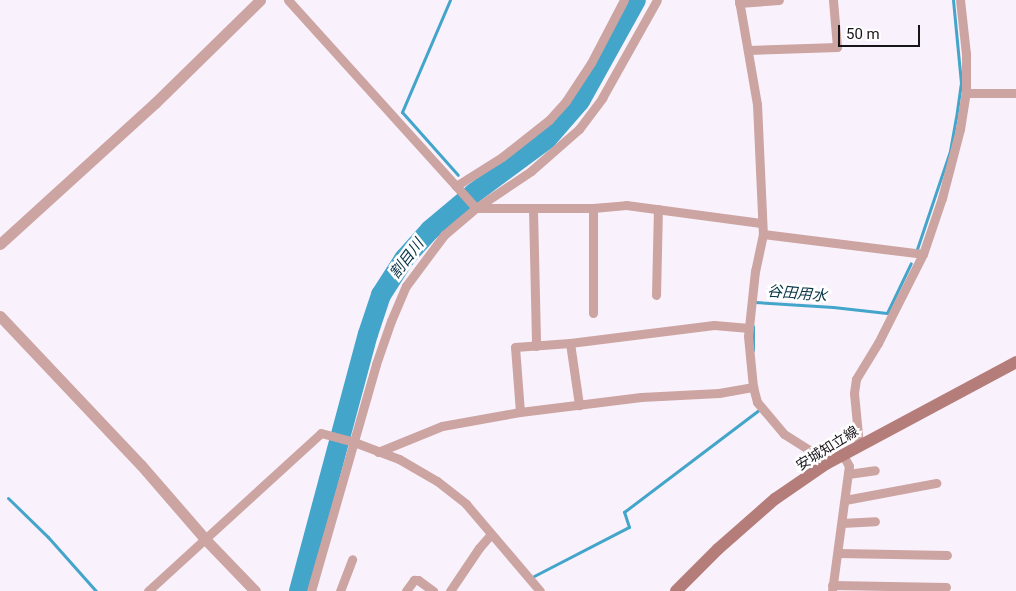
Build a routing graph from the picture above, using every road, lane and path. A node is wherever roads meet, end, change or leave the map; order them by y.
1 (260, 0) edge
2 (288, 0) edge
3 (624, 0) edge
4 (656, 0) edge
5 (779, 0) edge
6 (833, 0) edge
7 (960, 0) edge
8 (739, 2) edge
9 (748, 50) junction
10 (1016, 92) edge
11 (966, 93) junction
12 (456, 186) junction
13 (476, 208) junction
14 (593, 208) junction
15 (533, 209) junction
16 (658, 209) junction
17 (761, 223) junction
18 (763, 234) junction
19 (0, 244) edge
20 (923, 254) junction
21 (656, 295) dead end
22 (593, 313) dead end
23 (0, 316) edge
24 (749, 328) junction
25 (570, 343) junction
26 (536, 346) junction
27 (1016, 362) edge
28 (753, 387) junction
29 (579, 405) junction
30 (520, 412) junction
31 (352, 442) junction
32 (859, 445) junction
33 (378, 452) junction
34 (844, 454) junction
35 (826, 464) junction
36 (875, 470) dead end
37 (848, 474) junction
38 (936, 483) dead end
39 (845, 500) junction
40 (875, 521) dead end
41 (842, 524) junction
42 (491, 534) junction
43 (205, 539) junction
44 (838, 553) junction
45 (947, 555) dead end
46 (352, 559) dead end
47 (946, 587) dead end
48 (832, 588) edge
49 (148, 591) edge
50 (255, 591) edge
51 (311, 591) edge
52 (340, 591) edge
53 (406, 591) edge
54 (433, 591) edge
55 (450, 591) edge
56 (540, 591) edge
57 (676, 591) edge

1 - 19 street
2 - 12 street
3 - 12 street
4 - 13 street
5 - 8 street
6 - 9 street
7 - 11 street
8 - 9 street
9 - 17 street
10 - 11 street
11 - 20 street
12 - 13 street
13 - 15 street
13 - 31 street
14 - 15 street
14 - 16 street
14 - 22 street
15 - 26 street
16 - 17 street
16 - 21 street
17 - 18 street
18 - 20 street
18 - 24 street
20 - 32 street
23 - 43 street
24 - 25 street
24 - 28 street
25 - 26 street
25 - 29 street
26 - 30 street
27 - 32 main road, 安城知立線
28 - 29 street
28 - 35 street
29 - 30 street
30 - 33 street
31 - 33 street
31 - 43 street
31 - 51 street
32 - 34 main road, 安城知立線
33 - 42 street
34 - 35 main road, 安城知立線
34 - 37 street
35 - 57 main road, 安城知立線
36 - 37 street
37 - 39 street
38 - 39 street
39 - 41 street
40 - 41 street
41 - 44 street
42 - 55 street
42 - 56 street
43 - 49 street
43 - 50 street
44 - 45 street
44 - 48 street
46 - 52 street
47 - 48 street
53 - 54 street

